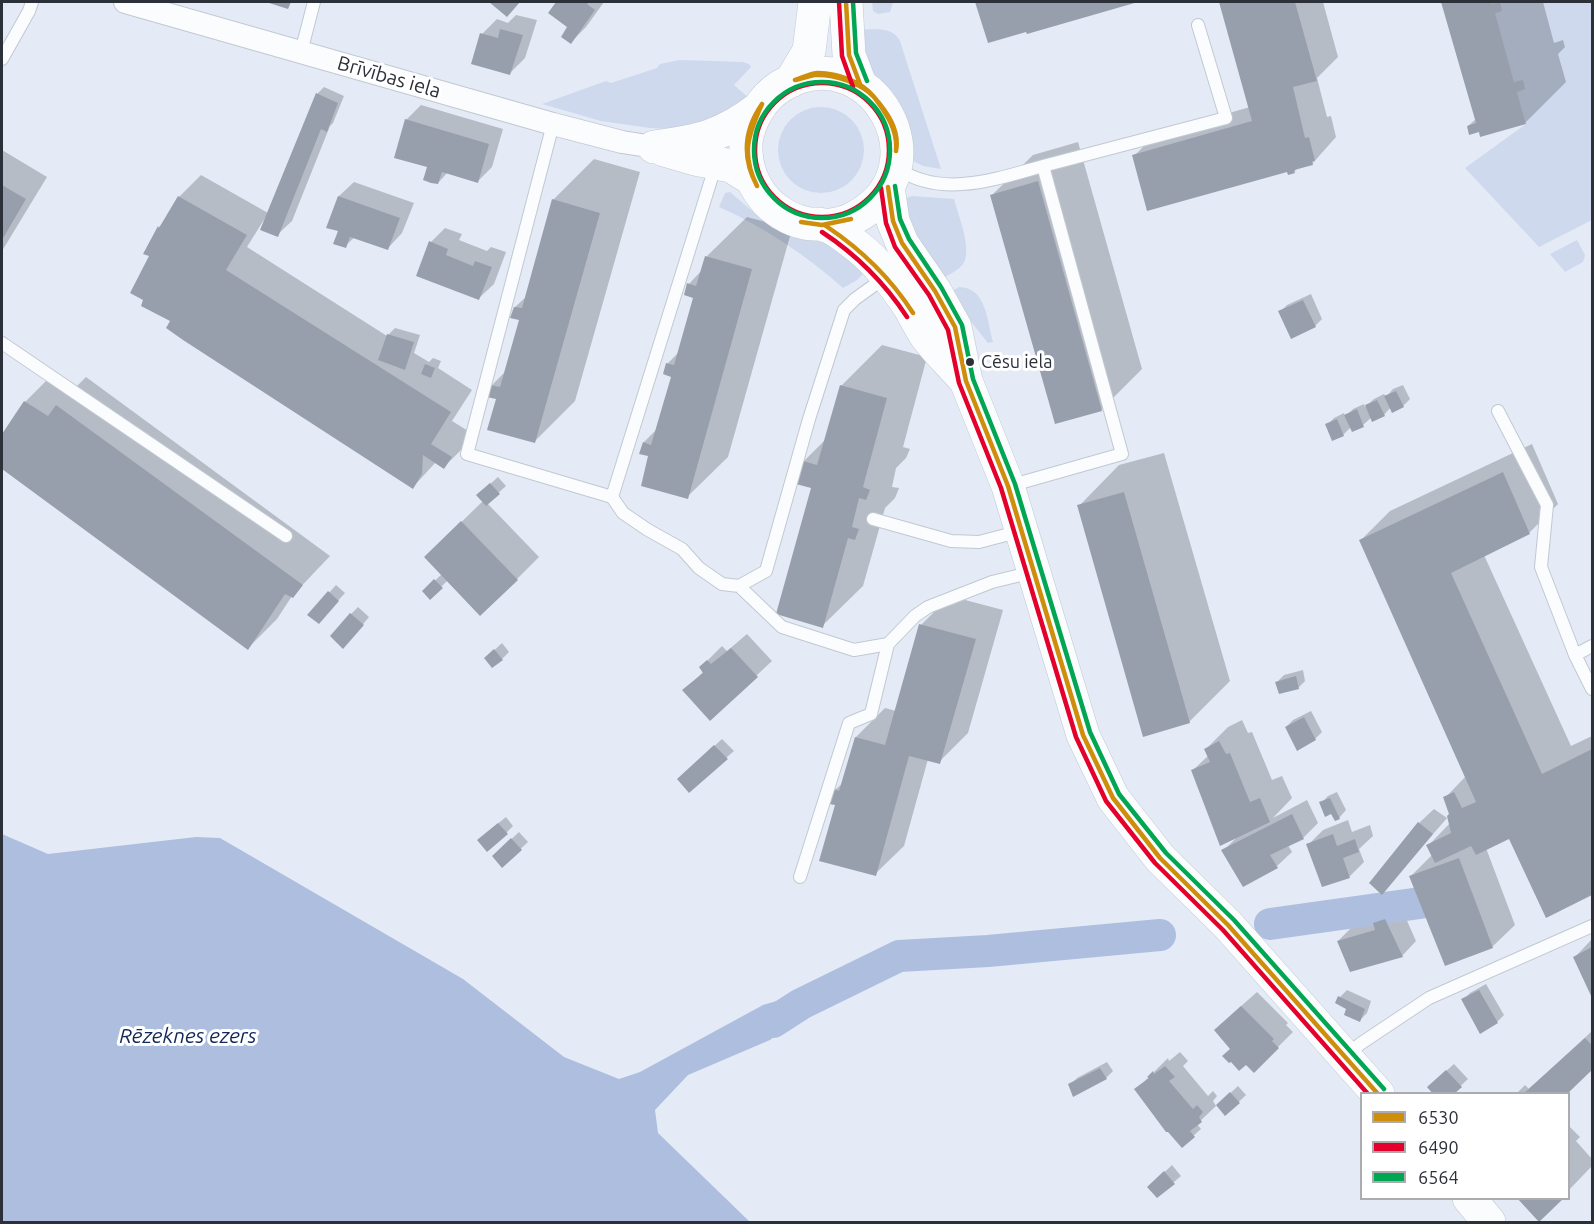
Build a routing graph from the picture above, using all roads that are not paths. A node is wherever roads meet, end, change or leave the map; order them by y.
1 (32, 2) edge
2 (125, 2) edge
3 (314, 2) edge
4 (815, 2) edge
5 (846, 2) edge
6 (1198, 25) dead end
7 (301, 52) junction
8 (2, 59) edge
9 (791, 81) junction
10 (860, 84) junction
11 (759, 108) junction
12 (553, 124) junction
13 (654, 147) junction
14 (717, 162) junction
15 (1044, 166) junction
16 (892, 177) junction
17 (752, 179) junction
18 (826, 226) junction
19 (887, 276) junction
20 (2, 343) edge
21 (966, 381) junction
22 (1498, 411) dead end
23 (1008, 486) junction
24 (612, 497) junction
25 (873, 519) dead end
26 (1022, 531) junction
27 (286, 536) dead end
28 (1034, 572) junction
29 (739, 586) junction
30 (888, 644) junction
31 (1593, 646) edge
32 (1575, 655) junction
33 (1593, 689) edge
34 (800, 877) dead end
35 (1593, 926) edge
36 (1346, 1056) junction
37 (1376, 1092) edge
38 (1470, 1200) edge
39 (1489, 1222) edge

1 - 8 lane
2 - 7 street, Brīvības iela
3 - 7 lane
4 - 9 main road
5 - 10 main road
6 - 15 lane
7 - 12 street, Brīvības iela
9 - 10 main road
9 - 11 main road
10 - 16 main road
11 - 13 main road
11 - 17 main road
12 - 13 street, Brīvības iela
12 - 24 lane
13 - 14 main road
14 - 17 main road
14 - 24 lane
15 - 16 lane
15 - 23 lane
16 - 18 main road
16 - 21 main road
17 - 18 main road
18 - 19 main road
19 - 21 main road
19 - 29 lane
20 - 27 lane
21 - 23 main road
22 - 32 lane
23 - 26 main road
24 - 29 lane
25 - 26 lane
26 - 28 main road
28 - 30 lane
28 - 36 main road
29 - 30 lane
30 - 34 lane
31 - 32 lane
32 - 33 lane
35 - 36 lane
36 - 37 main road
38 - 39 main road

